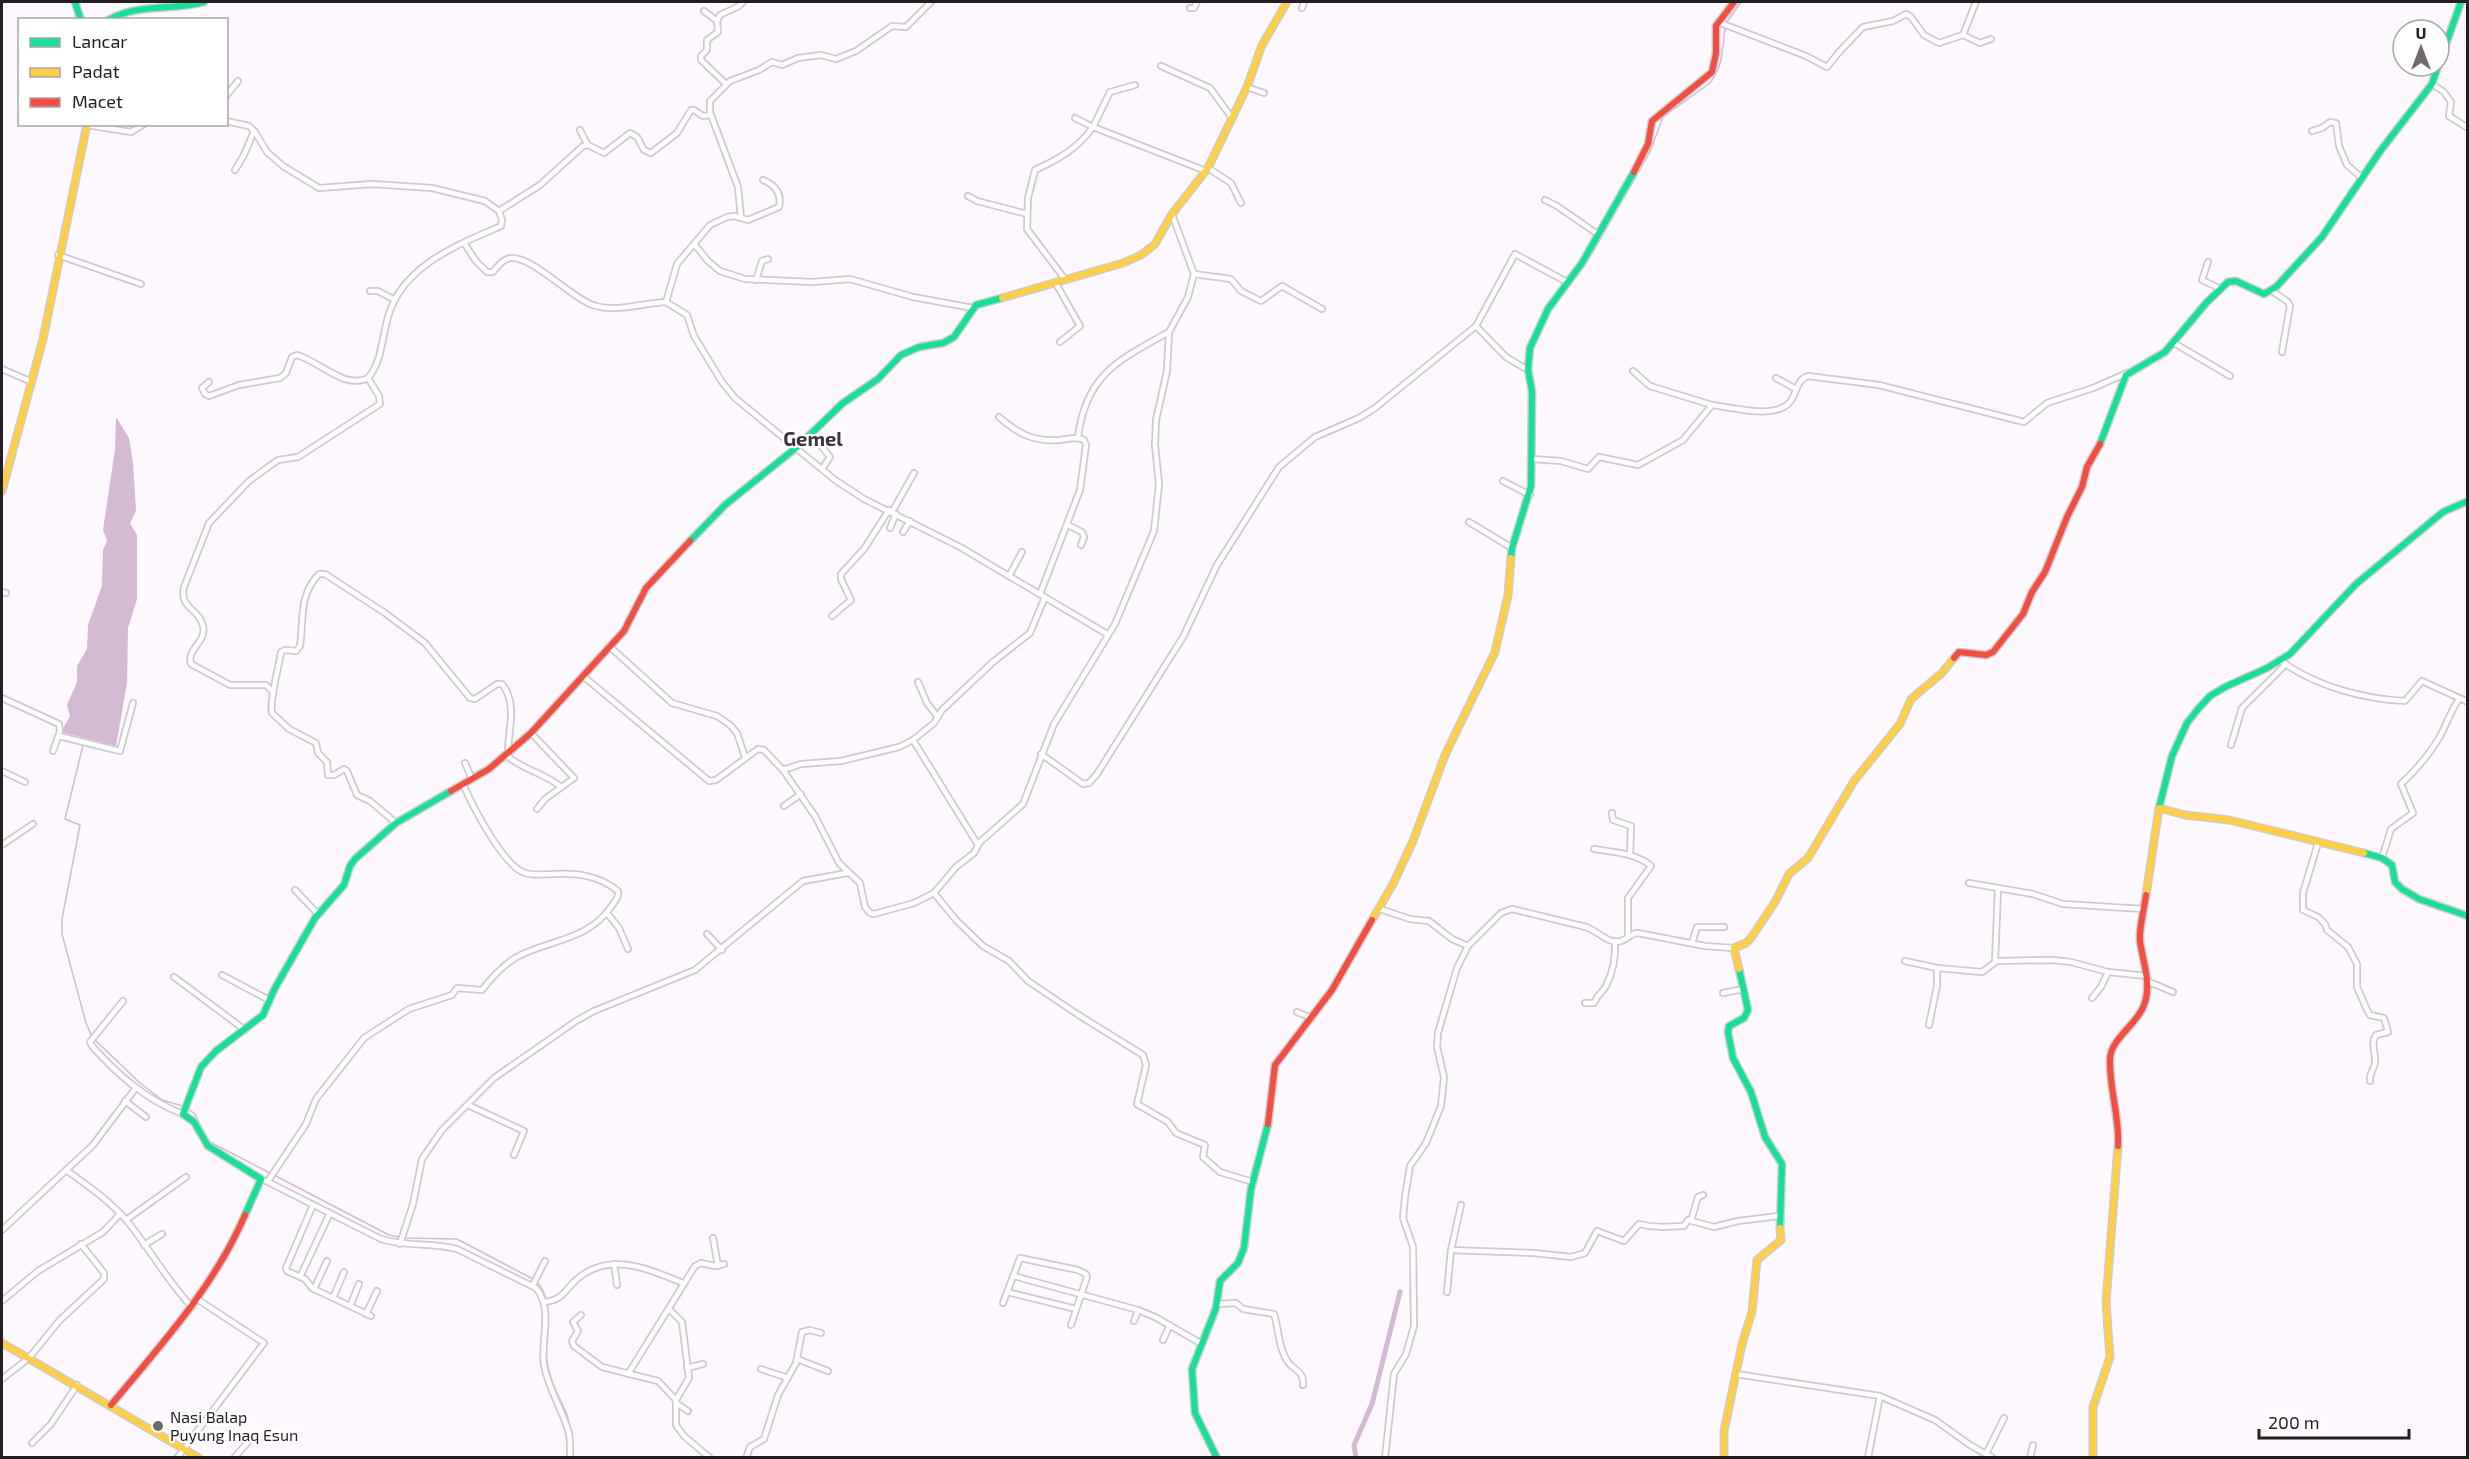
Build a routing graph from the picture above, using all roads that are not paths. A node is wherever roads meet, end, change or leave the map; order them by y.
1 (75, 2) edge
2 (204, 2) edge
3 (743, 2) edge
4 (931, 2) edge
5 (1197, 2) edge
6 (1287, 2) edge
7 (1304, 2) edge
8 (1734, 2) edge
9 (1976, 2) edge
10 (2462, 2) edge
11 (1190, 8) dead end
12 (1302, 8) dead end
13 (704, 11) dead end
14 (80, 18) edge
15 (112, 18) edge
16 (717, 21) junction
17 (1719, 23) junction
18 (2451, 25) edge
19 (1964, 35) junction
20 (1991, 39) dead end
21 (1161, 66) dead end
22 (2434, 78) edge
23 (238, 81) dead end
24 (726, 84) junction
25 (2432, 84) junction
26 (1135, 85) dead end
27 (1247, 87) junction
28 (1264, 93) dead end
29 (228, 94) edge
30 (711, 115) junction
31 (1075, 118) dead end
32 (1232, 118) junction
33 (228, 121) edge
34 (87, 126) edge
35 (93, 126) edge
36 (141, 126) edge
37 (1093, 127) junction
38 (2468, 128) edge
39 (254, 130) junction
40 (580, 130) dead end
41 (2312, 131) dead end
42 (587, 144) junction
43 (235, 170) dead end
44 (1207, 170) junction
45 (2361, 177) junction
46 (762, 180) dead end
47 (968, 196) dead end
48 (1545, 200) dead end
49 (1241, 203) dead end
50 (500, 211) junction
51 (1027, 214) junction
52 (1172, 214) junction
53 (741, 218) junction
54 (1599, 235) junction
55 (464, 243) junction
56 (695, 245) junction
57 (58, 255) junction
58 (768, 259) dead end
59 (2208, 262) dead end
60 (1194, 274) junction
61 (1064, 278) junction
62 (756, 280) junction
63 (1055, 282) junction
64 (1567, 282) junction
65 (141, 284) dead end
66 (2221, 289) junction
67 (370, 291) dead end
68 (2272, 291) junction
69 (395, 300) junction
70 (666, 302) junction
71 (973, 308) junction
72 (1322, 309) dead end
73 (1476, 326) junction
74 (1169, 332) junction
75 (1060, 342) dead end
76 (2174, 343) junction
77 (2282, 352) dead end
78 (2, 369) edge
79 (1528, 370) junction
80 (1633, 371) dead end
81 (2127, 373) junction
82 (2230, 376) dead end
83 (368, 378) junction
84 (1776, 378) dead end
85 (32, 382) junction
86 (209, 382) dead end
87 (1796, 389) junction
88 (1712, 405) junction
89 (999, 417) dead end
90 (1078, 437) junction
91 (797, 447) junction
92 (822, 447) dead end
93 (1532, 459) junction
94 (822, 468) junction
95 (914, 473) dead end
96 (1503, 481) dead end
97 (2, 491) edge
98 (1530, 495) junction
99 (2468, 501) edge
100 (892, 512) junction
101 (910, 521) junction
102 (1469, 522) dead end
103 (1068, 525) junction
104 (890, 528) dead end
105 (903, 532) dead end
106 (1081, 545) dead end
107 (1512, 548) junction
108 (1022, 552) dead end
109 (1009, 576) junction
110 (1042, 595) junction
111 (832, 616) dead end
112 (1107, 634) junction
113 (609, 646) junction
114 (2284, 663) junction
115 (583, 676) junction
116 (918, 682) dead end
117 (273, 692) junction
118 (2, 698) edge
119 (2459, 699) junction
120 (2468, 702) edge
121 (133, 703) dead end
122 (937, 716) junction
123 (531, 733) junction
124 (59, 736) junction
125 (913, 740) junction
126 (2230, 745) dead end
127 (53, 751) dead end
128 (1041, 754) junction
129 (508, 755) junction
130 (746, 757) junction
131 (465, 763) dead end
132 (783, 770) junction
133 (2, 771) edge
134 (472, 779) junction
135 (25, 782) dead end
136 (462, 784) junction
137 (560, 786) junction
138 (801, 794) junction
139 (783, 806) dead end
140 (2159, 808) junction
141 (537, 809) dead end
142 (1612, 813) dead end
143 (396, 823) junction
144 (33, 824) dead end
145 (2318, 843) junction
146 (2, 845) edge
147 (978, 845) junction
148 (1594, 849) dead end
149 (1629, 855) junction
150 (2382, 858) junction
151 (848, 873) junction
152 (1969, 883) dead end
153 (1998, 889) junction
154 (295, 890) dead end
155 (934, 894) junction
156 (1380, 909) junction
157 (2144, 909) junction
158 (607, 913) junction
159 (318, 914) junction
160 (2468, 916) edge
161 (1724, 927) dead end
162 (707, 934) dead end
163 (1628, 936) junction
164 (1615, 941) junction
165 (1692, 943) junction
166 (1468, 946) junction
167 (1734, 948) junction
168 (628, 949) dead end
169 (722, 950) junction
170 (1905, 962) dead end
171 (1995, 962) junction
172 (1937, 968) junction
173 (2108, 972) junction
174 (222, 975) dead end
175 (174, 977) dead end
176 (2147, 978) junction
177 (1743, 989) junction
178 (2173, 992) dead end
179 (1723, 993) dead end
180 (2092, 998) dead end
181 (123, 1000) dead end
182 (269, 1000) junction
183 (1585, 1003) dead end
184 (1297, 1012) dead end
185 (1312, 1018) junction
186 (1929, 1026) dead end
187 (245, 1030) junction
188 (2370, 1081) dead end
189 (135, 1089) junction
190 (125, 1101) junction
191 (468, 1105) junction
192 (184, 1110) junction
193 (146, 1117) dead end
194 (514, 1155) dead end
195 (66, 1170) junction
196 (186, 1177) dead end
197 (266, 1180) junction
198 (1252, 1182) junction
199 (1702, 1195) dead end
200 (314, 1205) junction
201 (1461, 1205) dead end
202 (120, 1214) junction
203 (330, 1214) junction
204 (1779, 1216) junction
205 (126, 1220) junction
206 (1691, 1221) junction
207 (2, 1230) edge
208 (162, 1234) dead end
209 (713, 1238) dead end
210 (401, 1240) junction
211 (81, 1244) junction
212 (144, 1245) junction
213 (1452, 1250) junction
214 (327, 1261) dead end
215 (545, 1262) dead end
216 (614, 1264) junction
217 (724, 1264) dead end
218 (718, 1266) junction
219 (344, 1272) dead end
220 (1014, 1276) junction
221 (300, 1277) junction
222 (535, 1282) junction
223 (683, 1283) junction
224 (359, 1284) dead end
225 (617, 1285) dead end
226 (314, 1289) junction
227 (377, 1291) dead end
228 (1007, 1292) junction
229 (1447, 1292) dead end
230 (1083, 1293) junction
231 (333, 1298) junction
232 (197, 1299) junction
233 (2, 1301) edge
234 (546, 1302) junction
235 (1003, 1303) dead end
236 (1217, 1304) junction
237 (350, 1306) junction
238 (192, 1307) junction
239 (669, 1310) junction
240 (1076, 1310) junction
241 (1138, 1310) junction
242 (581, 1315) dead end
243 (1134, 1320) dead end
244 (1071, 1325) dead end
245 (1170, 1326) junction
246 (821, 1333) dead end
247 (1162, 1340) dead end
248 (2, 1342) edge
249 (1202, 1344) junction
250 (29, 1358) junction
251 (797, 1359) junction
252 (703, 1364) dead end
253 (687, 1368) junction
254 (761, 1369) dead end
255 (828, 1371) dead end
256 (628, 1374) junction
257 (1736, 1374) junction
258 (788, 1378) junction
259 (2, 1379) edge
260 (77, 1385) junction
261 (1303, 1385) dead end
262 (1880, 1396) junction
263 (676, 1402) junction
264 (111, 1405) junction
265 (688, 1411) dead end
266 (2004, 1418) dead end
267 (32, 1443) dead end
268 (247, 1443) dead end
269 (2033, 1445) dead end
270 (185, 1448) junction
271 (1986, 1454) junction
272 (177, 1458) edge
273 (200, 1458) edge
274 (234, 1458) edge
275 (570, 1458) edge
276 (710, 1458) edge
277 (746, 1458) edge
278 (1217, 1458) edge
279 (1385, 1458) edge
280 (1724, 1458) edge
281 (1868, 1458) edge
282 (1993, 1458) edge
283 (2030, 1458) edge
284 (2093, 1458) edge

1 - 14 street
2 - 15 street
3 - 16 street
4 - 24 street
5 - 11 street
6 - 27 street
7 - 12 street
8 - 17 street
9 - 19 street
10 - 18 street
13 - 16 street
16 - 24 street
17 - 19 street
17 - 54 street
19 - 20 street
21 - 32 street
22 - 25 street
23 - 29 street
24 - 30 street
25 - 38 street
25 - 45 street
26 - 37 street
27 - 28 street
27 - 32 street
30 - 42 street
30 - 53 street
31 - 37 street
32 - 44 street
33 - 39 street
34 - 57 street
35 - 36 street
37 - 44 street
37 - 51 street
39 - 43 street
39 - 50 street
40 - 42 street
41 - 45 street
42 - 50 street
44 - 49 street
44 - 52 street
45 - 68 street
46 - 53 street
47 - 51 street
48 - 54 street
50 - 55 street
51 - 61 street
52 - 60 street
52 - 61 street
53 - 56 street
54 - 64 street
55 - 69 street
55 - 70 street
56 - 62 street
56 - 70 street
57 - 65 street
57 - 85 street
58 - 62 street
59 - 66 street
60 - 72 street
60 - 74 street
61 - 63 street
62 - 71 street
63 - 71 street
63 - 75 street
64 - 73 street
64 - 79 street
66 - 68 street
66 - 76 street
67 - 69 street
68 - 77 street
69 - 83 street
70 - 91 street
71 - 91 street
73 - 79 street
73 - 128 street
74 - 90 street
74 - 112 street
76 - 81 street
76 - 82 street
78 - 85 street
79 - 93 street
80 - 88 street
81 - 87 street
81 - 167 street
83 - 86 street
83 - 117 street
84 - 87 street
85 - 97 street
87 - 88 street
88 - 93 street
89 - 90 street
90 - 103 street
91 - 94 street
91 - 113 street
92 - 94 street
93 - 98 street
94 - 100 street
95 - 100 street
96 - 98 street
98 - 107 street
99 - 114 street
100 - 101 street
100 - 104 street
100 - 111 street
101 - 105 street
101 - 109 street
102 - 107 street
103 - 106 street
103 - 110 street
107 - 156 street
108 - 109 street
109 - 110 street
110 - 112 street
110 - 122 street
112 - 128 street
113 - 115 street
113 - 130 street
114 - 119 street
114 - 126 street
114 - 140 street
115 - 123 street
115 - 130 street
116 - 122 street
117 - 129 street
117 - 143 street
118 - 124 street
119 - 120 street
119 - 150 street
121 - 124 street
122 - 125 street
123 - 129 street
123 - 137 street
124 - 127 street
125 - 132 street
125 - 147 street
128 - 147 street
129 - 134 street
129 - 137 street
130 - 132 street
131 - 134 street
132 - 138 street
133 - 135 street
134 - 136 street
136 - 143 street
136 - 158 street
137 - 141 street
138 - 139 street
138 - 151 street
140 - 145 street
140 - 157 street
142 - 149 street
143 - 159 street
144 - 146 street
145 - 150 street
145 - 188 street
147 - 155 street
148 - 149 street
149 - 163 street
150 - 160 street
151 - 155 street
151 - 169 street
152 - 153 street
153 - 157 street
153 - 171 street
154 - 159 street
155 - 198 street
156 - 166 street
156 - 185 street
157 - 176 street
158 - 168 street
158 - 197 street
159 - 182 street
161 - 165 street
162 - 169 street
163 - 164 street
163 - 165 street
164 - 166 street
164 - 183 street
165 - 167 street
166 - 279 street
167 - 177 street
169 - 191 street
170 - 172 street
171 - 172 street
171 - 173 street
172 - 186 street
173 - 176 street
173 - 180 street
174 - 182 street
175 - 187 street
176 - 178 street
176 - 284 street
177 - 179 street
177 - 204 street
181 - 189 street
182 - 187 street
184 - 185 street
185 - 198 street
187 - 192 street
189 - 190 street
189 - 192 street
190 - 193 street
190 - 195 street
191 - 194 street
191 - 210 street
192 - 197 street
195 - 202 street
195 - 207 street
196 - 205 street
197 - 200 street
197 - 232 street
198 - 236 street
199 - 206 street
200 - 203 street
200 - 221 street
201 - 213 street
202 - 205 street
202 - 211 street
203 - 210 street
203 - 221 street
204 - 206 street
204 - 257 street
205 - 212 street
206 - 213 street
208 - 212 street
209 - 218 street
210 - 222 street
211 - 233 street
211 - 250 street
212 - 238 street
213 - 229 street
214 - 226 street
215 - 222 street
216 - 223 street
216 - 225 street
216 - 234 street
217 - 218 street
218 - 223 street
219 - 231 street
220 - 228 street
220 - 230 street
220 - 230 street
221 - 226 street
222 - 234 street
223 - 239 street
224 - 237 street
226 - 231 street
227 - 237 street
228 - 235 street
228 - 240 street
230 - 240 street
230 - 241 street
231 - 237 street
232 - 238 street
232 - 270 street
234 - 275 street
236 - 249 street
236 - 261 street
238 - 264 street
239 - 253 street
239 - 256 street
240 - 244 street
241 - 243 street
241 - 245 street
242 - 256 street
245 - 247 street
245 - 249 street
246 - 251 street
248 - 250 street
249 - 278 street
250 - 259 street
250 - 260 street
251 - 255 street
251 - 258 street
252 - 253 street
253 - 263 street
254 - 258 street
256 - 263 street
257 - 262 street
257 - 280 street
258 - 277 street
260 - 264 street
260 - 267 street
262 - 271 street
262 - 281 street
263 - 265 street
263 - 276 street
264 - 270 street
266 - 271 street
268 - 274 street
269 - 283 street
270 - 272 street
270 - 273 street
271 - 282 street

